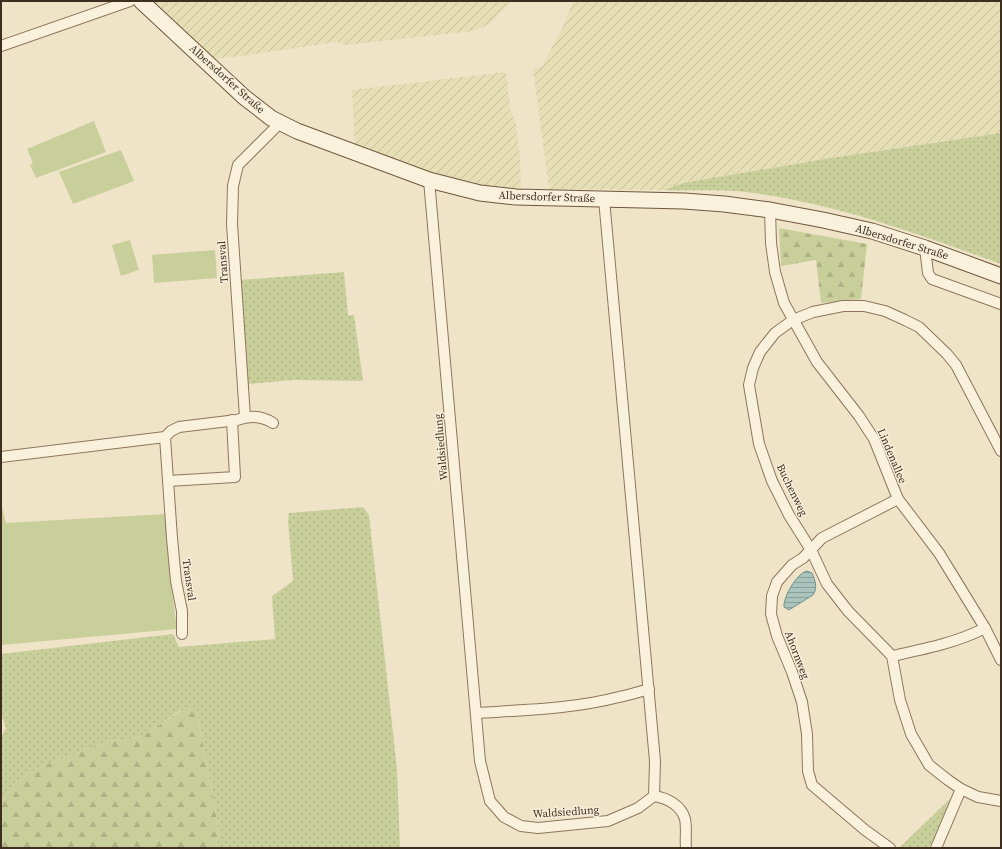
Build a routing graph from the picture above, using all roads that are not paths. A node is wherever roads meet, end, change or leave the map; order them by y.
1 (130, 1) edge
2 (141, 1) edge
3 (1, 46) edge
4 (280, 123) junction
5 (429, 180) junction
6 (604, 199) junction
7 (770, 210) junction
8 (925, 248) junction
9 (1001, 276) edge
10 (1001, 304) edge
11 (793, 320) junction
12 (245, 417) junction
13 (232, 420) junction
14 (273, 423) dead end
15 (165, 437) junction
16 (1001, 451) edge
17 (1, 457) edge
18 (168, 481) junction
19 (898, 499) junction
20 (811, 550) junction
21 (985, 628) junction
22 (182, 634) dead end
23 (892, 656) junction
24 (1001, 660) edge
25 (648, 689) junction
26 (476, 713) junction
27 (961, 789) junction
28 (654, 796) junction
29 (1001, 801) edge
30 (686, 848) edge
31 (890, 848) edge
32 (936, 848) edge

1 - 3 street
2 - 4 street, Albersdorfer Straße
4 - 5 street, Albersdorfer Straße
4 - 12 street, Transval
5 - 6 street, Albersdorfer Straße
5 - 26 street, Waldsiedlung
6 - 7 street, Albersdorfer Straße
6 - 25 street
7 - 8 street, Albersdorfer Straße
7 - 11 street, Lindenallee
8 - 9 street, Albersdorfer Straße
8 - 10 street
11 - 16 street, Buchenweg
11 - 19 street, Lindenallee
11 - 20 street, Buchenweg
12 - 13 street
12 - 14 street
13 - 15 street
13 - 18 street
15 - 17 street
15 - 18 street, Transval
18 - 22 street, Transval
19 - 20 street, Ahornweg
19 - 21 street, Lindenallee
20 - 23 street, Buchenweg
20 - 31 street, Ahornweg
21 - 23 street
21 - 24 street, Lindenallee
23 - 27 street
25 - 26 street
25 - 28 street
26 - 28 street, Waldsiedlung
27 - 29 street
27 - 32 street
28 - 30 street

